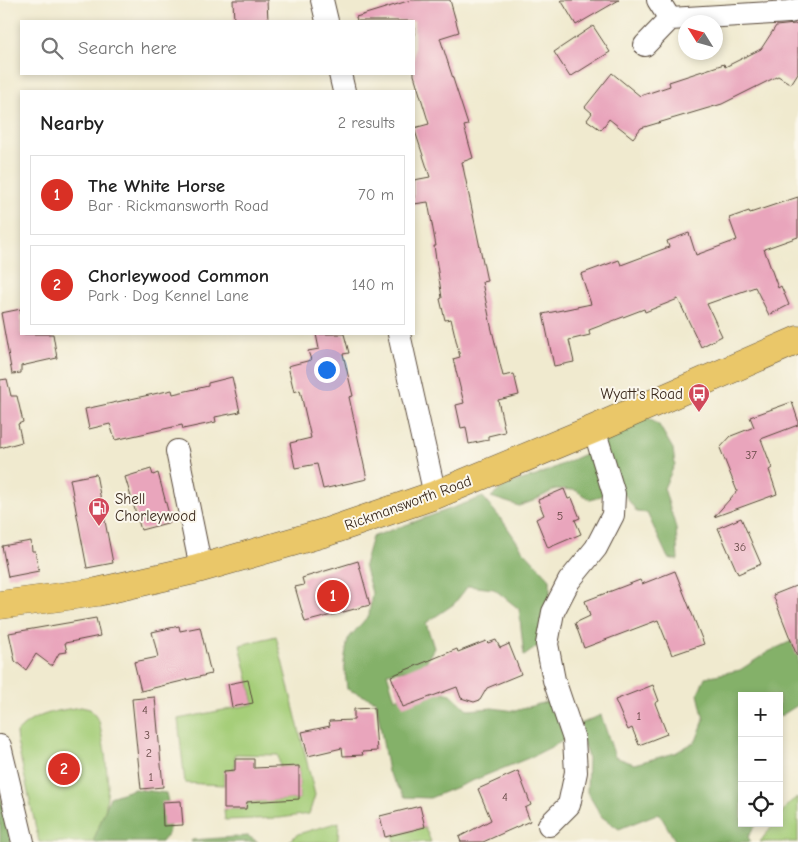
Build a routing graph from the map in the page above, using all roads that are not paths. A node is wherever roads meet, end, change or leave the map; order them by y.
1 (322, 0) edge
2 (664, 9) edge
3 (798, 10) edge
4 (327, 20) edge
5 (645, 45) dead end
6 (340, 75) edge
7 (344, 90) edge
8 (399, 335) edge
9 (797, 344) edge
10 (594, 429) junction
11 (177, 451) dead end
12 (435, 495) junction
13 (201, 568) junction
14 (0, 606) edge
15 (0, 746) edge
16 (549, 825) dead end
17 (23, 842) edge

1 - 4 street
2 - 3 street
2 - 5 street
6 - 7 street
8 - 12 street
9 - 10 main road, Rickmansworth Road
10 - 12 main road, Rickmansworth Road
10 - 16 street
11 - 13 street
12 - 13 main road, Rickmansworth Road
13 - 14 main road, Rickmansworth Road
15 - 17 street

